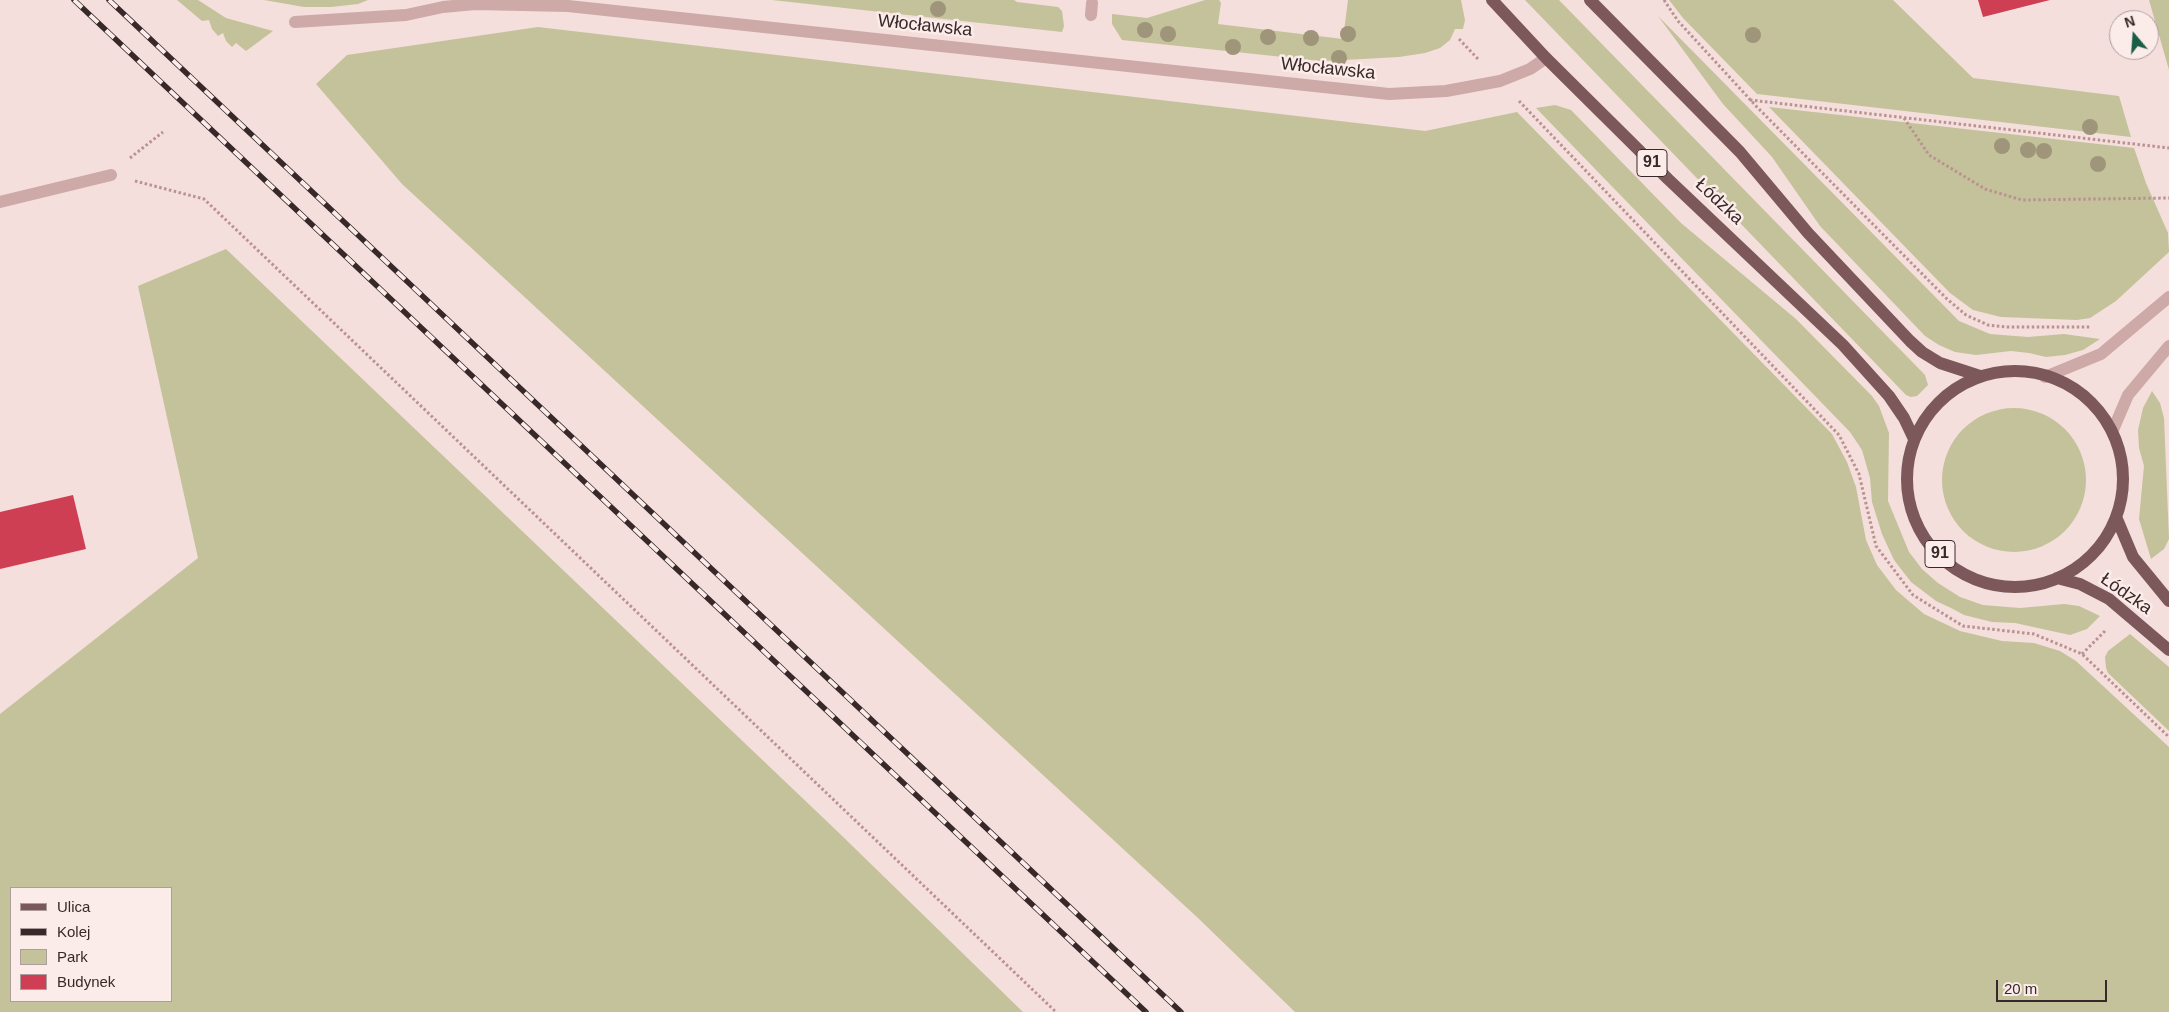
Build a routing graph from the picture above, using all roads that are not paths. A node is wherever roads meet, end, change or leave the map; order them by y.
1 (1492, 0) edge
2 (1590, 0) edge
3 (295, 22) dead end
4 (1546, 58) junction
5 (111, 175) road end
6 (0, 202) edge
7 (2169, 297) edge
8 (2169, 346) edge
9 (1981, 377) junction
10 (2044, 377) junction
11 (2112, 430) junction
12 (1912, 437) junction
13 (2117, 519) junction
14 (2057, 578) junction
15 (2169, 601) edge
16 (2169, 650) edge

1 - 4 main road, Łódzka / 91
2 - 9 main road, 91
3 - 4 street, Włocławska
4 - 12 main road, Łódzka / 91
5 - 6 street
7 - 10 street
8 - 11 street
9 - 10 main road, 91
9 - 12 main road, 91
10 - 11 main road, 91
11 - 13 main road, 91
12 - 14 main road, 91
13 - 14 main road, 91
13 - 15 main road, Łódzka
14 - 16 main road, Łódzka / 91

